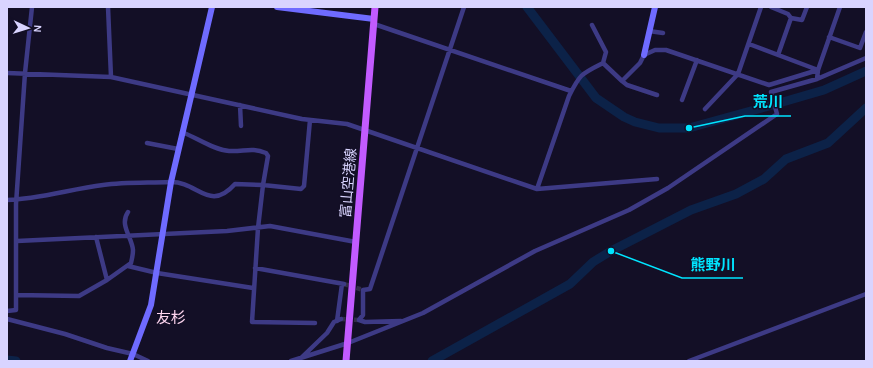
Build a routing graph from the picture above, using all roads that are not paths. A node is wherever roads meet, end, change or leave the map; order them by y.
1 (32, 7) edge
2 (108, 7) edge
3 (212, 7) edge
4 (277, 7) edge
5 (281, 7) edge
6 (375, 7) edge
7 (464, 7) edge
8 (654, 7) edge
9 (761, 7) edge
10 (770, 7) edge
11 (807, 7) edge
12 (840, 7) edge
13 (780, 9) edge
14 (791, 18) junction
15 (374, 22) junction
16 (592, 25) dead end
17 (649, 31) junction
18 (866, 32) edge
19 (663, 34) dead end
20 (830, 37) junction
21 (748, 44) junction
22 (450, 50) junction
23 (644, 54) junction
24 (778, 55) junction
25 (866, 58) edge
26 (697, 60) junction
27 (603, 63) junction
28 (818, 70) junction
29 (7, 72) edge
30 (25, 73) junction
31 (738, 74) junction
32 (112, 77) junction
33 (817, 79) junction
34 (622, 81) junction
35 (571, 91) junction
36 (191, 94) junction
37 (657, 94) dead end
38 (682, 100) dead end
39 (240, 105) junction
40 (704, 109) dead end
41 (310, 120) junction
42 (241, 126) dead end
43 (365, 129) junction
44 (182, 132) junction
45 (147, 143) dead end
46 (417, 148) junction
47 (178, 149) junction
48 (657, 179) dead end
49 (171, 182) junction
50 (263, 185) junction
51 (537, 189) junction
52 (17, 199) junction
53 (7, 200) edge
54 (128, 212) dead end
55 (258, 228) junction
56 (162, 233) junction
57 (127, 235) junction
58 (96, 237) junction
59 (17, 241) junction
60 (356, 242) junction
61 (128, 266) junction
62 (255, 268) junction
63 (156, 273) junction
64 (107, 280) junction
65 (253, 288) junction
66 (866, 294) edge
67 (16, 295) junction
68 (7, 312) edge
69 (7, 319) edge
70 (403, 321) junction
71 (315, 323) dead end
72 (348, 345) junction
73 (132, 354) junction
74 (301, 359) junction
75 (130, 361) edge
76 (148, 361) edge
77 (291, 361) edge
78 (346, 361) edge
79 (689, 361) edge

1 - 30 street
2 - 32 street
3 - 36 street
4 - 5 street
5 - 15 street
6 - 15 main road, 富山空港線
7 - 22 street
8 - 17 street
9 - 21 street
10 - 13 street
11 - 14 street
12 - 20 street
13 - 14 street
14 - 24 street
15 - 22 street
15 - 43 main road, 富山空港線
16 - 27 street
17 - 19 street
17 - 23 street
18 - 20 street
20 - 28 street
21 - 24 street
21 - 31 street
22 - 35 street
22 - 46 street
23 - 26 street
23 - 34 street
24 - 28 street
25 - 33 street
26 - 31 street
26 - 38 street
27 - 34 street
27 - 35 street
28 - 31 street
28 - 33 street
29 - 30 street
30 - 32 street
30 - 52 street
31 - 40 street
32 - 36 street
33 - 70 street
34 - 37 street
35 - 51 street
36 - 39 street
36 - 44 street
39 - 41 street
39 - 42 street
41 - 43 street
41 - 50 street
43 - 46 street
43 - 60 main road, 富山空港線
44 - 47 street
44 - 50 street
45 - 47 street
46 - 51 street
46 - 70 street
47 - 49 street
48 - 51 street
49 - 50 street
49 - 52 street
49 - 56 street
50 - 55 street
52 - 53 street
52 - 59 street
54 - 57 street
55 - 56 street
55 - 60 street
55 - 62 street
56 - 57 street
56 - 63 street
57 - 58 street
57 - 61 street
58 - 59 street
58 - 64 street
59 - 67 street
60 - 72 main road, 富山空港線
61 - 63 street
61 - 64 street
62 - 65 street
62 - 74 street
63 - 65 street
63 - 73 street
64 - 67 street
65 - 71 street
66 - 79 street
67 - 68 street
69 - 73 street
70 - 72 street
72 - 74 street
72 - 78 main road, 富山空港線
73 - 75 street
73 - 76 street
74 - 77 street

